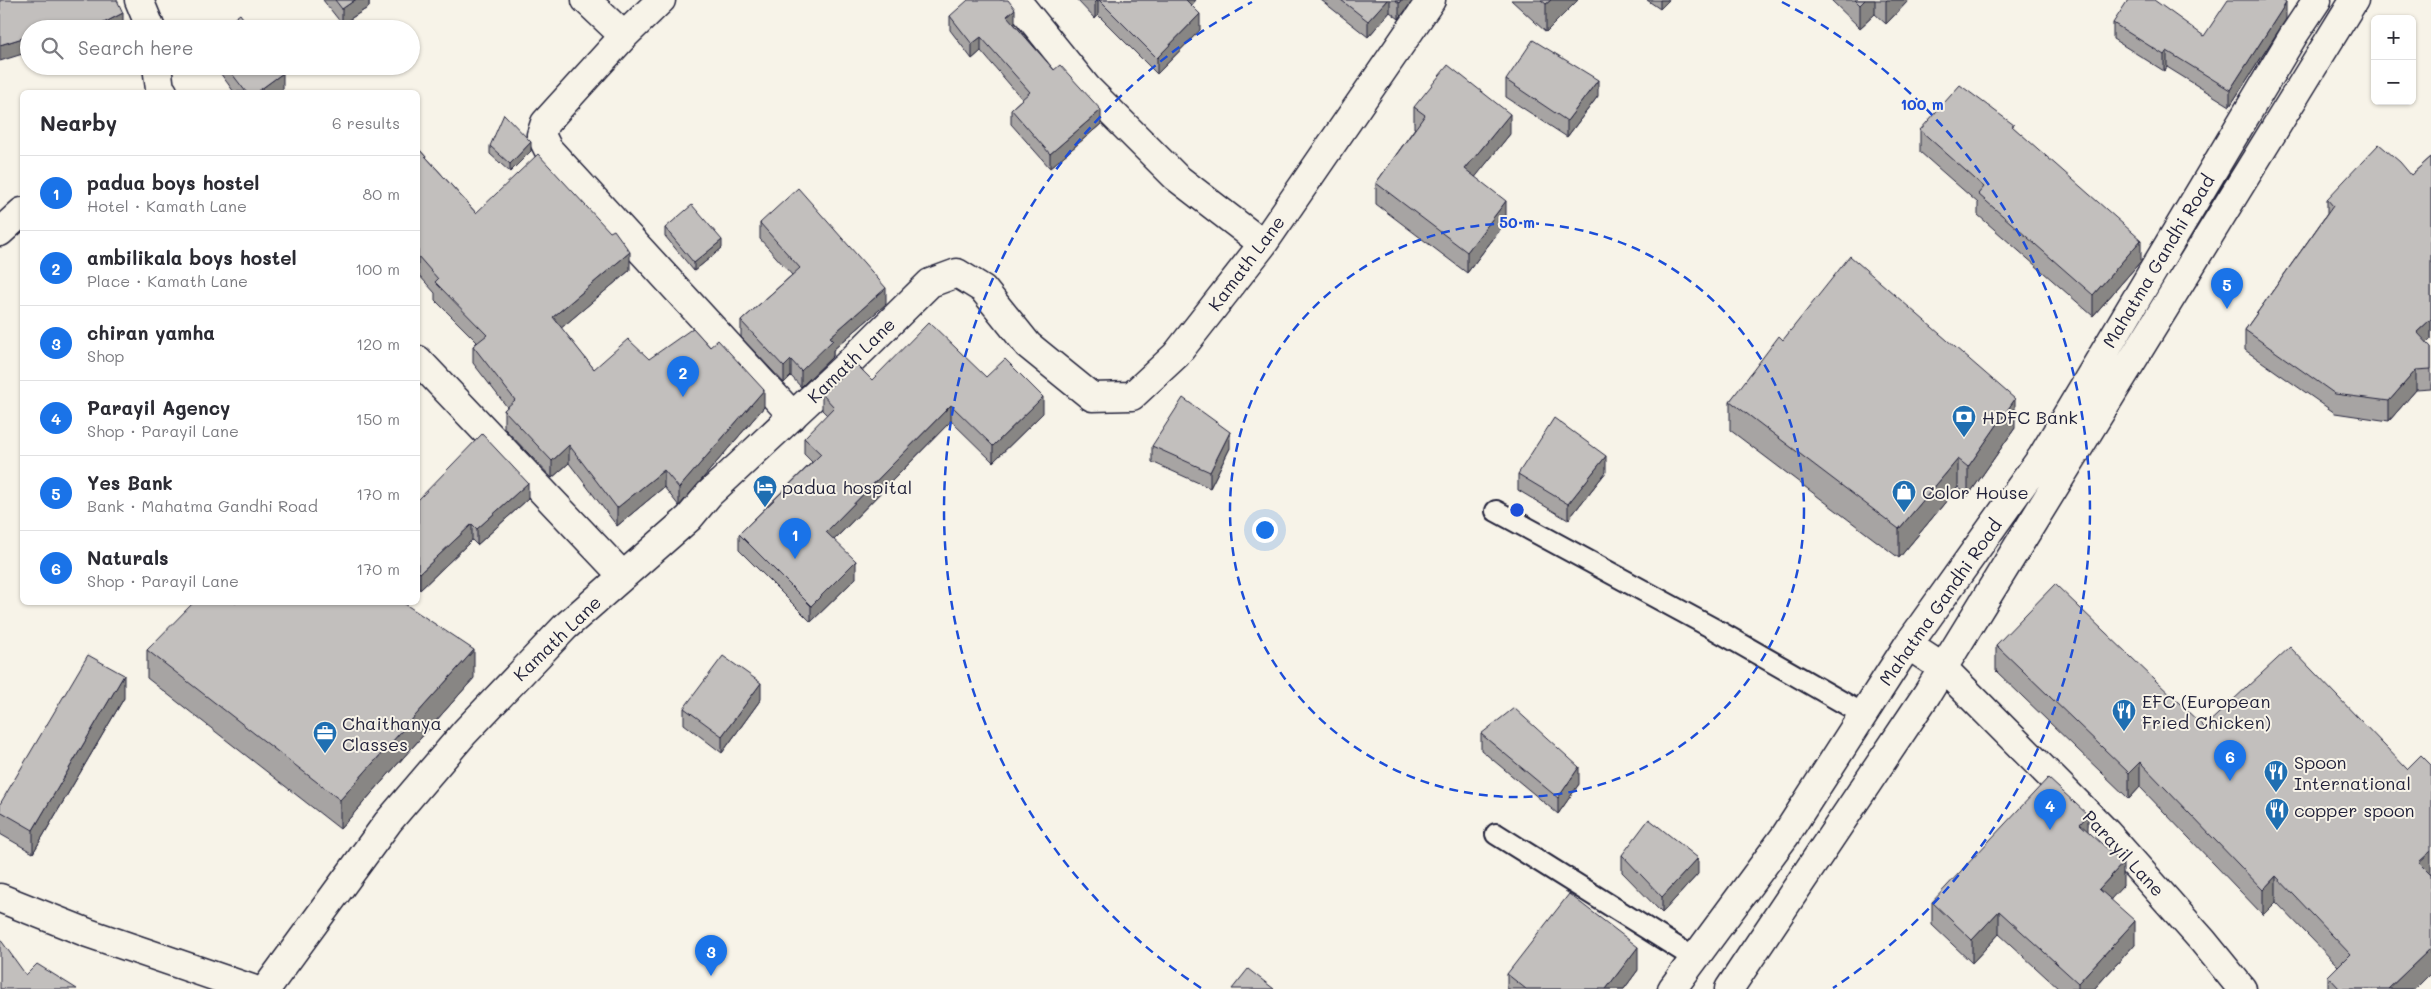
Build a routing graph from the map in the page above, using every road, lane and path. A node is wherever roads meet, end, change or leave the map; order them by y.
1 (139, 0) edge
2 (586, 0) edge
3 (661, 0) edge
4 (1016, 0) edge
5 (1431, 0) edge
6 (2317, 0) edge
7 (2354, 0) edge
8 (147, 20) edge
9 (624, 36) junction
10 (20, 214) edge
11 (0, 232) edge
12 (1263, 244) junction
13 (420, 362) edge
14 (793, 416) junction
15 (1496, 511) dead end
16 (623, 576) junction
17 (1908, 645) junction
18 (1943, 668) junction
19 (1863, 714) junction
20 (1496, 834) dead end
21 (0, 898) edge
22 (1694, 958) junction
23 (252, 989) edge
24 (266, 989) edge
25 (1672, 989) edge
26 (1728, 989) edge
27 (2242, 989) edge

1 - 8 main road
2 - 9 main road
3 - 9 main road
4 - 12 main road
5 - 12 main road, Kamath Lane
6 - 17 main road, Mahatma Gandhi Road
7 - 18 main road, Mahatma Gandhi Road
9 - 14 main road
10 - 11 main road
12 - 14 main road, Kamath Lane
13 - 16 main road
14 - 16 main road, Kamath Lane
15 - 19 lane
16 - 24 main road, Kamath Lane
17 - 18 main road, Parayil Lane
17 - 19 main road, Mahatma Gandhi Road
18 - 26 main road, Mahatma Gandhi Road
18 - 27 main road, Parayil Lane
19 - 22 main road, Mahatma Gandhi Road
20 - 22 lane
21 - 23 main road
22 - 25 main road, Mahatma Gandhi Road

